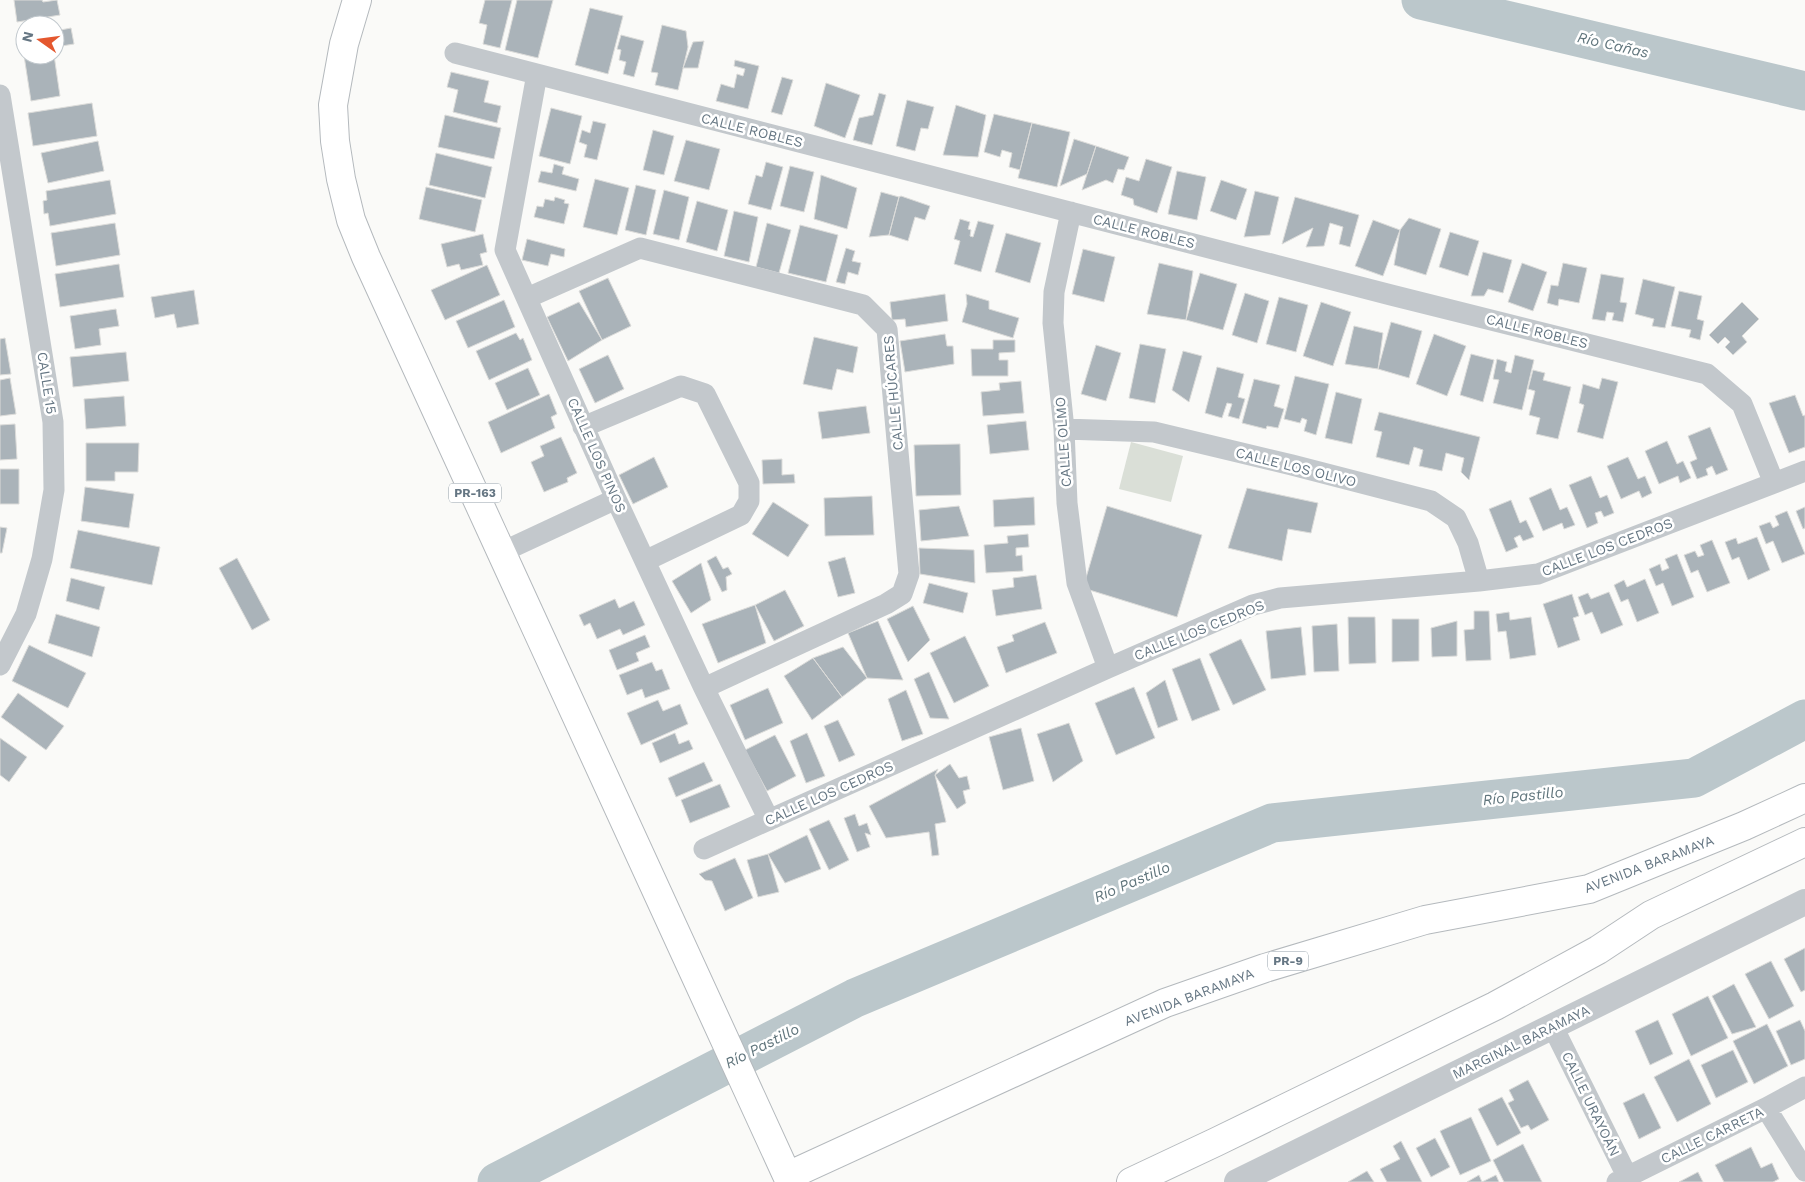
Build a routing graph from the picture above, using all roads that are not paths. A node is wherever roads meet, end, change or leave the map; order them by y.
1 (357, 0) edge
2 (454, 53) dead end
3 (537, 74) junction
4 (0, 95) edge
5 (1071, 212) junction
6 (9, 215) edge
7 (527, 298) junction
8 (583, 427) junction
9 (1064, 429) junction
10 (1805, 471) edge
11 (1774, 483) junction
12 (616, 499) junction
13 (502, 552) junction
14 (645, 561) junction
15 (1479, 581) junction
16 (0, 665) edge
17 (1108, 668) junction
18 (704, 688) junction
19 (1805, 798) edge
20 (768, 820) junction
21 (1805, 842) edge
22 (704, 849) dead end
23 (1805, 902) edge
24 (1553, 1027) junction
25 (1805, 1087) edge
26 (1766, 1108) junction
27 (1805, 1172) edge
28 (789, 1179) edge
29 (1625, 1180) edge
30 (1130, 1182) edge
31 (1237, 1182) edge

1 - 13 highway, PR-163
2 - 3 street, CALLE ROBLES
3 - 5 street, CALLE ROBLES
3 - 7 street, CALLE LOS PINOS
4 - 6 street, CALLE 15
5 - 9 street, CALLE OLMO
5 - 11 street, CALLE ROBLES
6 - 16 street, CALLE 15
7 - 8 street, CALLE LOS PINOS
7 - 18 street, CALLE HÚCARES
8 - 12 street, CALLE LOS PINOS
8 - 14 street
9 - 15 street, CALLE LOS OLIVO
9 - 17 street, CALLE OLMO
10 - 11 street, CALLE LOS CEDROS
11 - 15 street, CALLE LOS CEDROS
12 - 13 street
12 - 14 street, CALLE LOS PINOS
13 - 28 highway, PR-163
14 - 18 street, CALLE LOS PINOS
15 - 17 street, CALLE LOS CEDROS
17 - 20 street, CALLE LOS CEDROS
18 - 20 street, CALLE LOS PINOS
19 - 28 highway, AVENIDA BARAMAYA / PR-9
20 - 22 street, CALLE LOS CEDROS
21 - 30 highway
23 - 24 street, MARGINAL BARAMAYA
24 - 29 street, CALLE URAYOÁN
24 - 31 street, MARGINAL BARAMAYA
25 - 26 street, CALLE CARRETA
26 - 27 street
26 - 29 street, CALLE CARRETA

